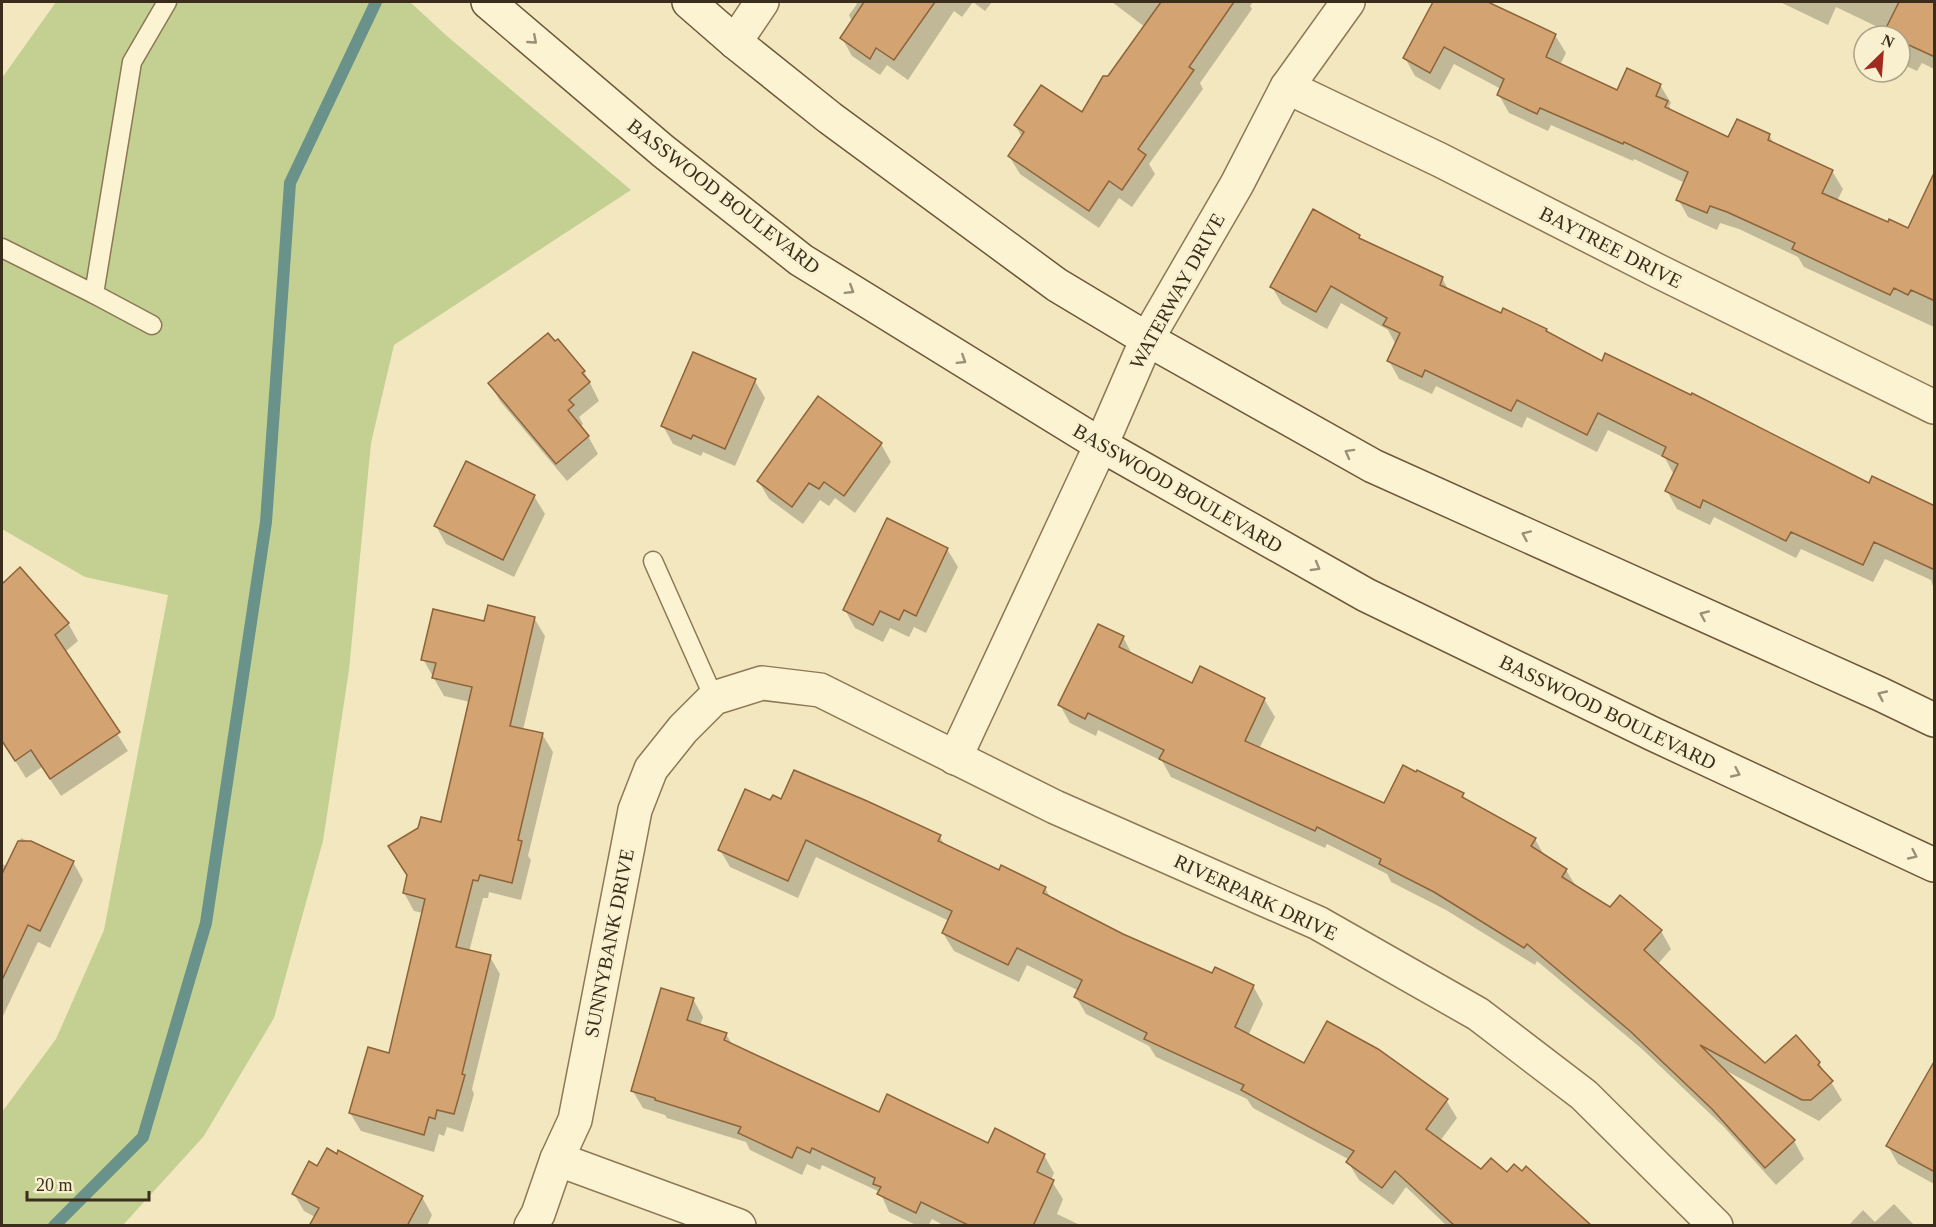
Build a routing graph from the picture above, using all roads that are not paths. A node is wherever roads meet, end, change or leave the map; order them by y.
1 (167, 2) edge
2 (488, 2) edge
3 (689, 2) edge
4 (762, 2) edge
5 (1348, 2) edge
6 (735, 42) junction
7 (1287, 87) junction
8 (2, 248) edge
9 (94, 294) junction
10 (152, 325) dead end
11 (1147, 339) junction
12 (1935, 407) edge
13 (1101, 445) junction
14 (653, 561) dead end
15 (724, 695) junction
16 (1935, 720) edge
17 (955, 758) junction
18 (1935, 865) edge
19 (557, 1159) junction
20 (531, 1226) edge
21 (739, 1226) edge
22 (1716, 1226) edge

1 - 9 lane
2 -> 13 street, BASSWOOD BOULEVARD
3 - 6 street
4 - 6 street
5 - 7 street, WATERWAY DRIVE
6 - 11 street
7 - 11 street, WATERWAY DRIVE
7 - 12 street, BAYTREE DRIVE
8 - 9 lane
9 - 10 lane
11 - 13 street, WATERWAY DRIVE
16 -> 11 street
13 - 17 street, WATERWAY DRIVE
13 -> 18 street, BASSWOOD BOULEVARD
14 - 15 lane
15 - 17 street, RIVERPARK DRIVE
15 - 19 street, SUNNYBANK DRIVE
17 - 22 street, RIVERPARK DRIVE
19 - 20 street, SUNNYBANK DRIVE
19 - 21 street

